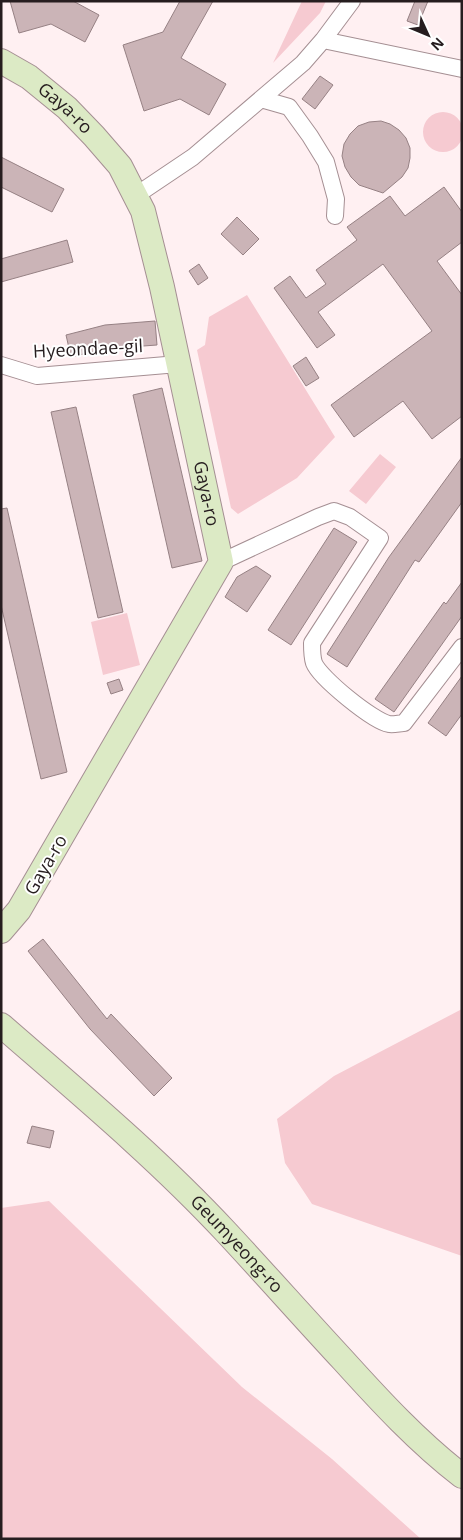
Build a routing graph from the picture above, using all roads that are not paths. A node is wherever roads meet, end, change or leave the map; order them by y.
1 (352, 1) edge
2 (323, 40) junction
3 (1, 61) edge
4 (462, 69) edge
5 (261, 99) junction
6 (135, 196) junction
7 (335, 216) dead end
8 (178, 364) junction
9 (1, 365) edge
10 (221, 562) junction
11 (462, 647) edge
12 (1, 931) edge
13 (1, 1025) edge
14 (462, 1476) edge

1 - 2 street
2 - 4 street
2 - 5 street
3 - 6 street, Gaya-ro
5 - 6 street
5 - 7 street
6 - 8 street, Gaya-ro
8 - 9 street, Hyeondae-gil
8 - 10 street, Gaya-ro
10 - 11 street
10 - 12 street, Gaya-ro
13 - 14 street, Geumyeong-ro

